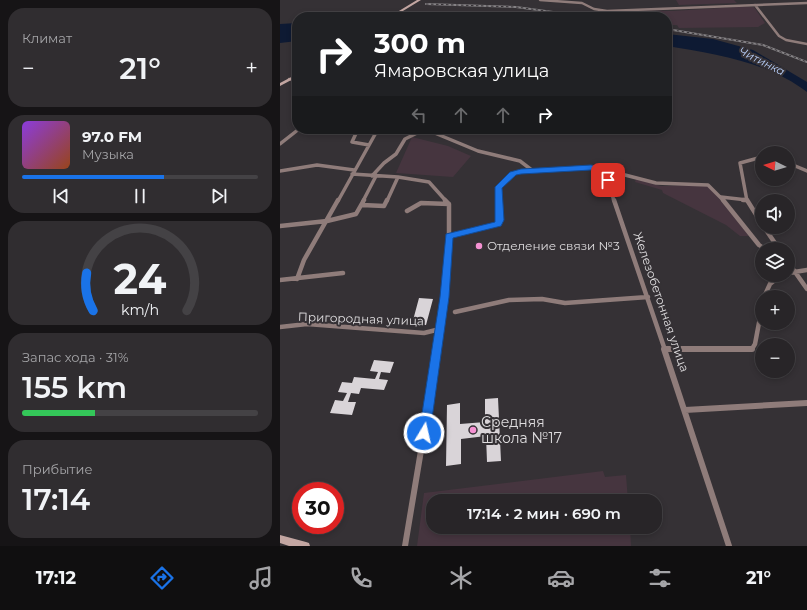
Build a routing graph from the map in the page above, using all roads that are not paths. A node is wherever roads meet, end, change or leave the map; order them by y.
1 (419, 0) edge
2 (540, 0) edge
3 (807, 2) edge
4 (755, 5) junction
5 (399, 12) edge
6 (807, 44) edge
7 (292, 78) edge
8 (289, 80) joint
9 (280, 85) edge
10 (293, 134) edge
11 (356, 134) edge
12 (375, 134) edge
13 (415, 134) edge
14 (437, 134) edge
15 (280, 144) edge
16 (369, 145) junction
17 (755, 159) edge
18 (795, 166) edge
19 (807, 170) edge
20 (280, 171) edge
21 (533, 171) junction
22 (353, 172) junction
23 (625, 175) dead end
24 (374, 176) junction
25 (398, 177) junction
26 (721, 198) junction
27 (747, 200) junction
28 (449, 204) junction
29 (362, 205) junction
30 (407, 211) dead end
31 (755, 213) edge
32 (327, 221) junction
33 (280, 226) edge
34 (449, 236) junction
35 (757, 242) edge
36 (807, 270) edge
37 (796, 271) joint
38 (343, 273) dead end
39 (297, 279) junction
40 (280, 280) edge
41 (807, 289) edge
42 (648, 297) junction
43 (455, 312) dead end
44 (280, 327) edge
45 (440, 329) junction
46 (758, 330) edge
47 (665, 349) junction
48 (807, 403) edge
49 (686, 410) junction
50 (280, 539) edge
51 (306, 546) edge
52 (404, 546) edge
53 (729, 546) edge

1 - 5 main road
2 - 4 street
3 - 4 street
4 - 6 street
7 - 8 main road
8 - 9 main road
10 - 15 street
11 - 16 street
12 - 16 street
13 - 24 street
14 - 21 street
16 - 22 street
17 - 27 street
18 - 19 street
20 - 22 street
21 - 34 street, Железобетонная улица
21 - 42 street, Железобетонная улица
22 - 24 street
22 - 32 street
23 - 26 street
24 - 25 street
24 - 29 street
25 - 28 street
25 - 29 street
26 - 27 street
26 - 35 street
27 - 31 street
28 - 30 street
28 - 34 street
29 - 32 street
32 - 33 street
32 - 39 street
34 - 45 street
36 - 37 street
37 - 41 street
38 - 39 street
39 - 40 street
42 - 43 street
42 - 47 street, Железобетонная улица
44 - 45 street, Пригородная улица
45 - 52 street
46 - 47 street
47 - 49 street, Железобетонная улица
48 - 49 street
49 - 53 street, Железобетонная улица
50 - 51 main road

